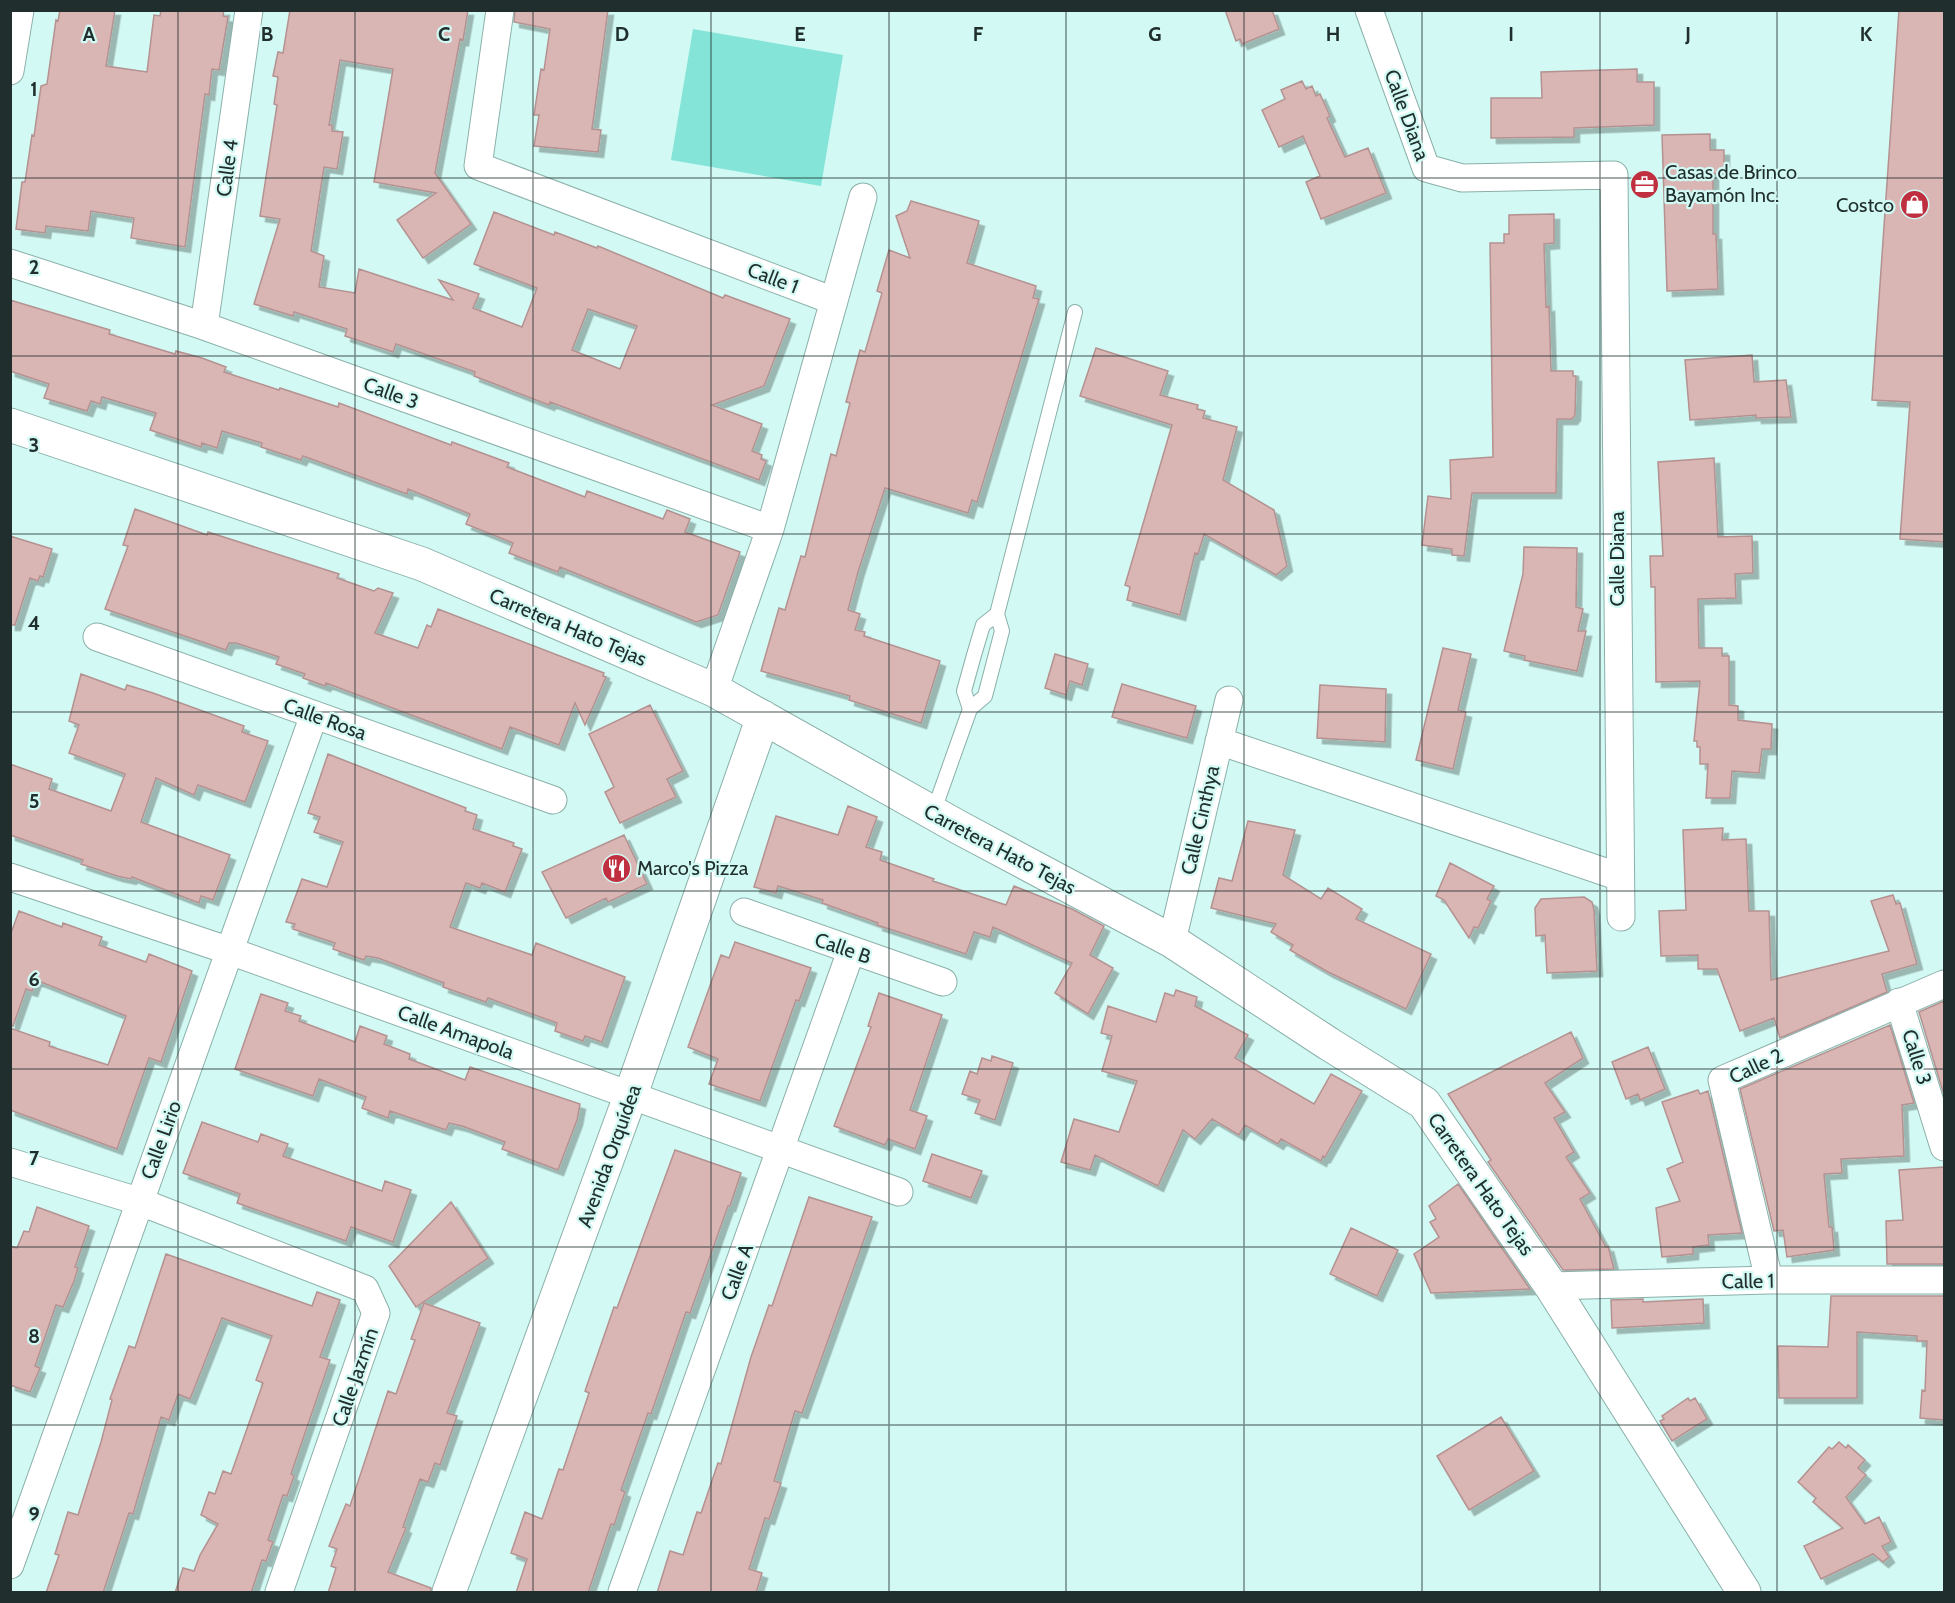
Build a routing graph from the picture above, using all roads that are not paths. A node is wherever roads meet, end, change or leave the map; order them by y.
1 (20, 10) edge
2 (249, 10) edge
3 (501, 10) edge
4 (1369, 10) edge
5 (10, 71) edge
6 (863, 197) dead end
7 (10, 262) edge
8 (834, 302) junction
9 (1075, 312) dead end
10 (204, 326) junction
11 (10, 425) edge
12 (770, 529) junction
13 (997, 614) junction
14 (97, 637) dead end
15 (714, 690) junction
16 (1229, 700) dead end
17 (970, 710) junction
18 (314, 715) junction
19 (763, 717) junction
20 (1219, 741) junction
21 (553, 800) dead end
22 (933, 813) junction
23 (10, 877) edge
24 (1620, 877) junction
25 (744, 912) dead end
26 (1621, 917) dead end
27 (1172, 941) junction
28 (230, 951) junction
29 (851, 951) junction
30 (943, 982) dead end
31 (1944, 984) edge
32 (1899, 1002) junction
33 (631, 1094) junction
34 (1944, 1147) edge
35 (781, 1149) junction
36 (10, 1162) edge
37 (899, 1192) dead end
38 (138, 1201) junction
39 (1769, 1280) junction
40 (1944, 1280) edge
41 (1551, 1286) junction
42 (10, 1565) edge
43 (279, 1593) edge
44 (449, 1593) edge
45 (622, 1593) edge
46 (1744, 1593) edge

1 - 5 street
2 - 10 street, Calle 4
3 - 8 street, Calle 1
4 - 24 street, Calle Diana
6 - 8 street
7 - 10 street, Calle 3
8 - 12 street
9 - 13 lane
10 - 12 street, Calle 3
11 - 15 street, Carretera Hato Tejas
12 - 15 street
13 - 17 lane
13 - 17 lane
14 - 18 street, Calle Rosa
15 - 19 street, Carretera Hato Tejas
16 - 20 street, Calle Cinthya
17 - 22 lane
18 - 21 street, Calle Rosa
18 - 28 street, Calle Lirio
19 - 22 street, Carretera Hato Tejas
19 - 33 street, Avenida Orquídea
20 - 24 street
20 - 27 street, Calle Cinthya
22 - 27 street, Carretera Hato Tejas
23 - 28 street, Calle Amapola
24 - 26 street
25 - 29 street, Calle B
27 - 41 street, Carretera Hato Tejas
28 - 33 street, Calle Amapola
28 - 38 street, Calle Lirio
29 - 30 street, Calle B
29 - 35 street, Calle A
31 - 32 street, Calle 2
32 - 34 street, Calle 3
32 - 39 street, Calle 2
33 - 35 street, Calle Amapola
33 - 44 street, Avenida Orquídea
35 - 37 street, Calle Amapola
35 - 45 street, Calle A
36 - 38 street, Calle Jazmín
38 - 42 street, Calle Lirio
38 - 43 street, Calle Jazmín
39 - 40 street, Calle 1
39 - 41 street, Calle 1
41 - 46 street, Carretera Hato Tejas

